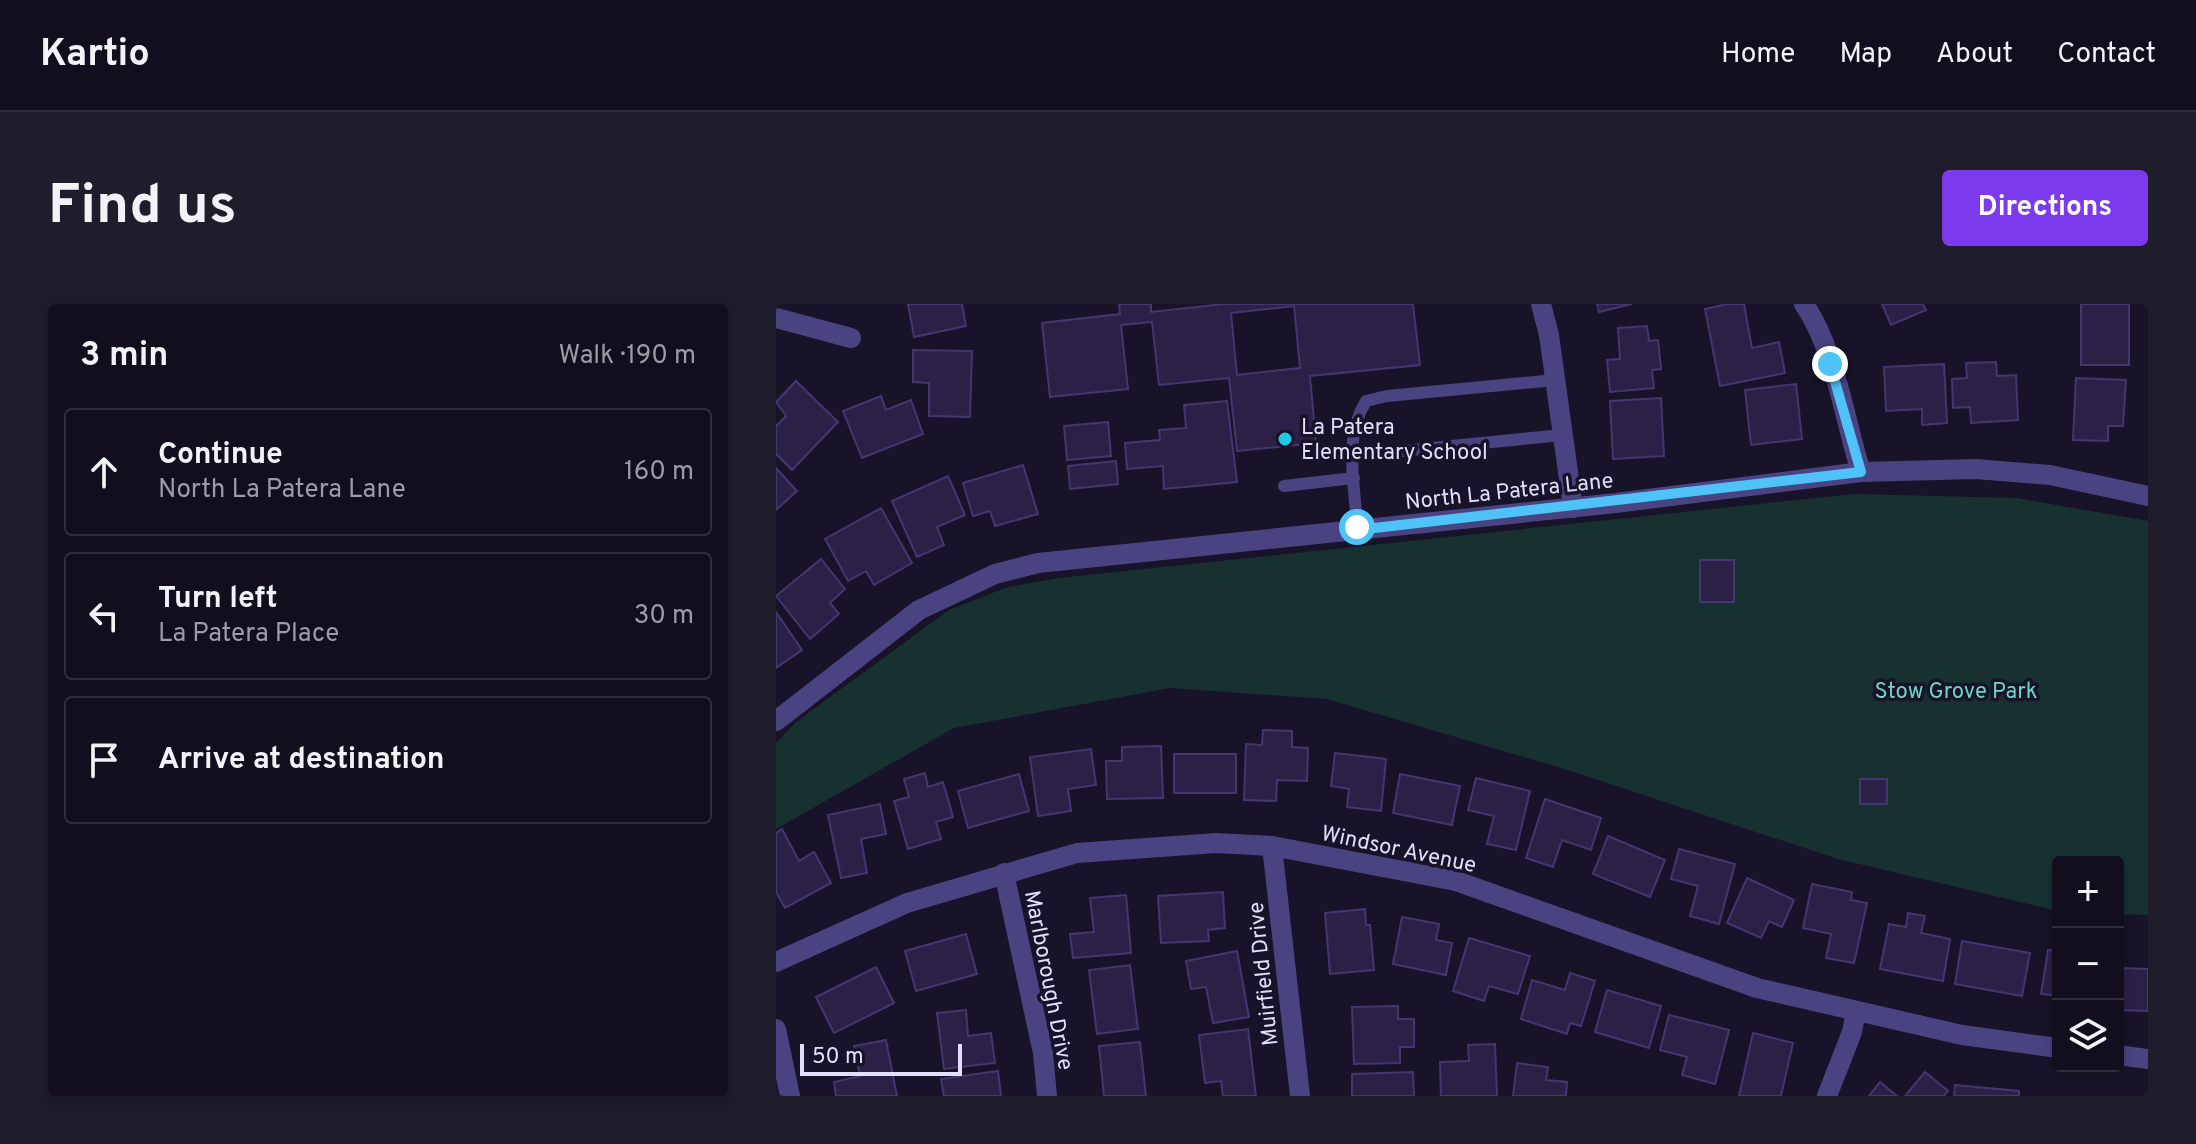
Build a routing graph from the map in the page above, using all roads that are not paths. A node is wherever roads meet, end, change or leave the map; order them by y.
1 (1541, 304) edge
2 (1804, 304) edge
3 (776, 318) edge
4 (851, 338) dead end
5 (1555, 380) junction
6 (1562, 435) junction
7 (1352, 456) junction
8 (1861, 472) junction
9 (1354, 478) junction
10 (1284, 486) dead end
11 (2148, 496) edge
12 (1573, 508) junction
13 (1357, 530) junction
14 (776, 721) edge
15 (1272, 846) junction
16 (1004, 873) junction
17 (776, 962) edge
18 (1856, 1011) junction
19 (776, 1029) edge
20 (2052, 1047) edge
21 (2124, 1056) edge
22 (2148, 1059) edge
23 (790, 1096) edge
24 (1047, 1096) edge
25 (1300, 1096) edge
26 (1827, 1096) edge

1 - 5 street
2 - 8 street
3 - 4 street
5 - 6 street
5 - 7 lane
6 - 7 lane
6 - 12 street
7 - 9 lane
8 - 11 street, North La Patera Lane
8 - 12 street, North La Patera Lane
9 - 10 lane
9 - 13 lane
12 - 13 street, North La Patera Lane
13 - 14 street, North La Patera Lane
15 - 16 street, Windsor Avenue
15 - 18 street, Windsor Avenue
15 - 25 street, Muirfield Drive
16 - 17 street, Windsor Avenue
16 - 24 street, Marlborough Drive
18 - 20 street, Windsor Avenue
18 - 26 street
19 - 23 street
21 - 22 street

